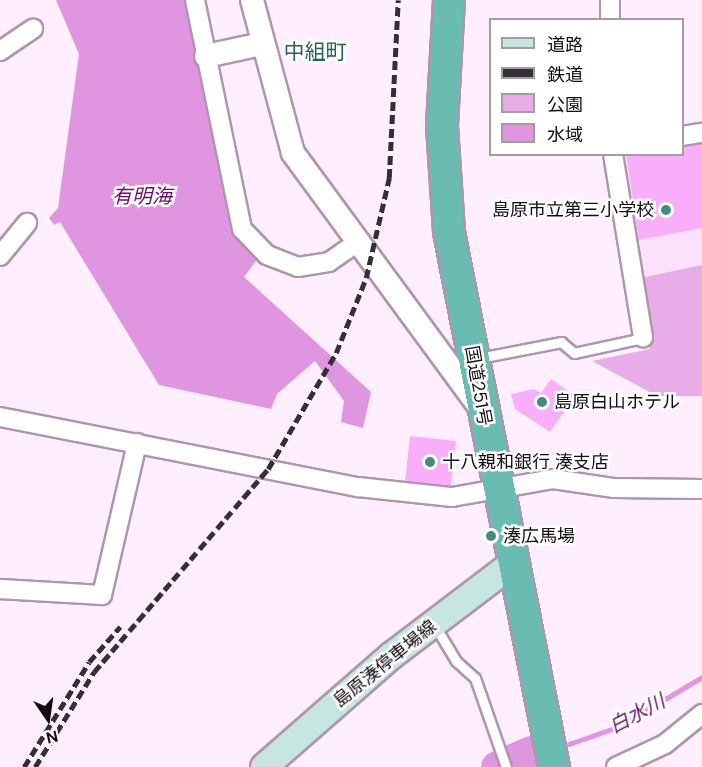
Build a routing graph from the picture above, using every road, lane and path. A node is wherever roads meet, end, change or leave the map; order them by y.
1 (195, 0) edge
2 (252, 0) edge
3 (449, 0) edge
4 (610, 0) edge
5 (610, 18) edge
6 (33, 29) dead end
7 (262, 44) junction
8 (0, 51) edge
9 (206, 56) junction
10 (702, 133) edge
11 (684, 136) edge
12 (614, 156) edge
13 (27, 223) dead end
14 (356, 243) junction
15 (0, 256) edge
16 (643, 338) joint
17 (473, 359) junction
18 (483, 411) junction
19 (0, 417) edge
20 (137, 442) junction
21 (497, 489) junction
22 (702, 489) edge
23 (511, 565) junction
24 (0, 589) edge
25 (434, 624) junction
26 (702, 714) edge
27 (264, 767) edge
28 (506, 767) edge
29 (554, 767) edge
30 (616, 767) edge

1 - 9 street
2 - 7 street
3 - 17 highway, 国道251号
4 - 5 street
6 - 8 street
7 - 9 street
7 - 14 street
9 - 14 street
10 - 11 street
12 - 16 street
13 - 15 street
14 - 18 street
16 - 17 lane
17 - 18 highway, 国道251号
18 - 21 highway, 国道251号
19 - 20 street
20 - 21 street
20 - 24 street
21 - 22 street
21 - 23 highway, 国道251号
23 - 25 main road, 島原湊停車場線
23 - 29 highway, 国道251号
25 - 27 main road, 島原湊停車場線
25 - 28 lane
26 - 30 street

